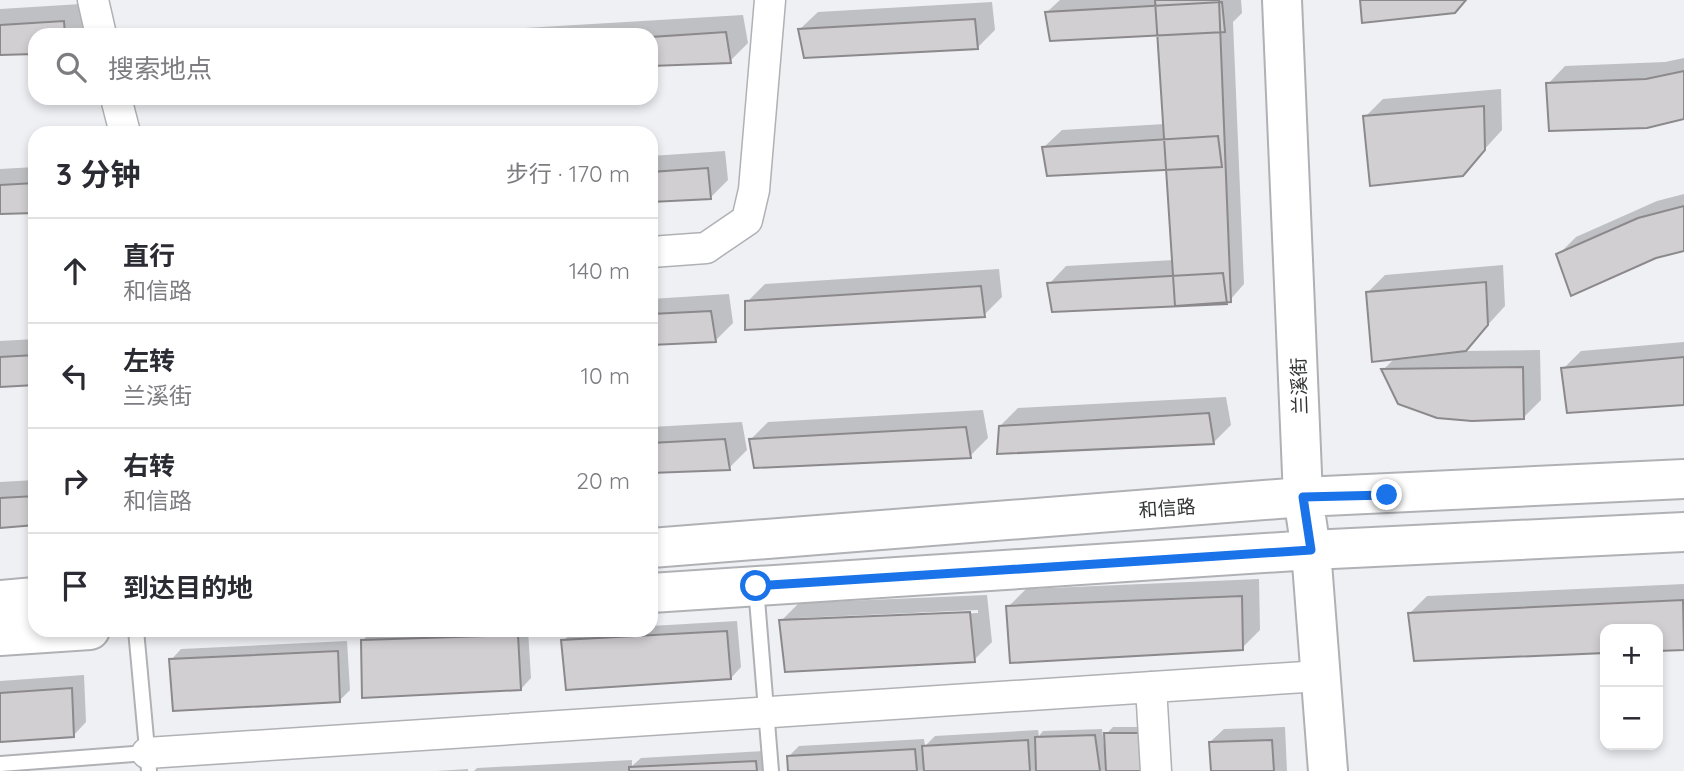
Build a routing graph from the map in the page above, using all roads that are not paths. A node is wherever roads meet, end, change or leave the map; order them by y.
1 (93, 0) edge
2 (770, 0) edge
3 (1282, 0) edge
4 (99, 28) edge
5 (118, 105) edge
6 (123, 126) edge
7 (658, 251) edge
8 (1684, 479) edge
9 (1303, 497) junction
10 (1684, 531) edge
11 (658, 547) edge
12 (1311, 550) junction
13 (756, 586) junction
14 (658, 593) edge
15 (28, 598) edge
16 (0, 600) edge
17 (28, 634) edge
18 (0, 636) edge
19 (137, 637) edge
20 (1321, 676) junction
21 (1151, 687) junction
22 (766, 712) junction
23 (148, 762) edge
24 (0, 764) edge
25 (771, 771) edge
26 (1156, 771) edge
27 (1328, 771) edge

1 - 4 street
2 - 7 street
3 - 9 street, 兰溪街
5 - 6 street
8 - 9 street, 和信路
9 - 11 street, 和信路
9 - 12 street, 兰溪街
10 - 12 street
12 - 13 street
12 - 20 street, 兰溪街
13 - 14 street
13 - 22 lane
15 - 16 street
17 - 18 street
19 - 23 lane
20 - 21 street
20 - 27 street, 兰溪街
21 - 22 street
21 - 26 street
22 - 23 street
22 - 25 lane
23 - 24 lane

